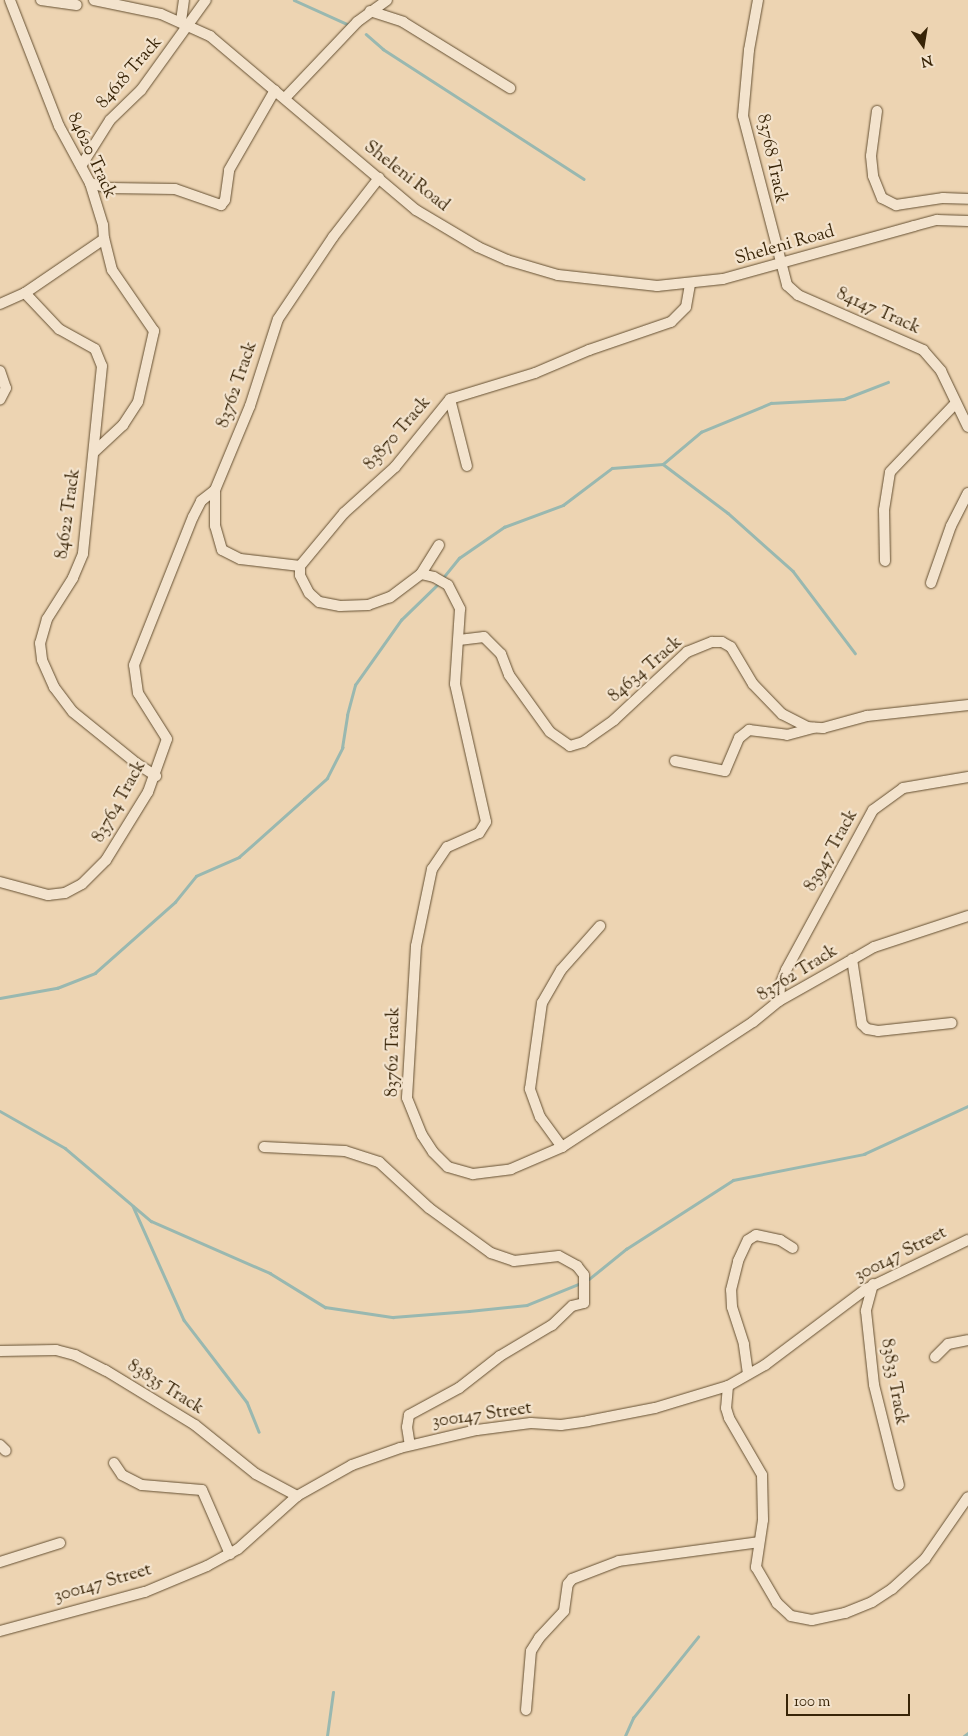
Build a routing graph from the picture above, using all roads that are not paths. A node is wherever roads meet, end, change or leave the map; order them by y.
1 (10, 0) edge
2 (41, 0) edge
3 (94, 0) edge
4 (184, 0) edge
5 (206, 0) edge
6 (386, 0) edge
7 (758, 0) edge
8 (128, 3) edge
9 (76, 5) dead end
10 (373, 5) edge
11 (185, 23) junction
12 (510, 88) dead end
13 (275, 90) junction
14 (285, 98) junction
15 (877, 111) dead end
16 (81, 166) junction
17 (379, 178) junction
18 (90, 183) junction
19 (968, 199) edge
20 (968, 221) edge
21 (104, 239) junction
22 (779, 265) junction
23 (690, 284) junction
24 (26, 293) junction
25 (0, 304) edge
26 (0, 371) edge
27 (0, 400) edge
28 (450, 400) junction
29 (955, 404) junction
30 (968, 427) edge
31 (94, 452) junction
32 (467, 466) dead end
33 (215, 490) junction
34 (968, 493) edge
35 (439, 546) dead end
36 (885, 561) dead end
37 (300, 566) junction
38 (421, 574) junction
39 (931, 583) dead end
40 (458, 640) junction
41 (968, 705) edge
42 (815, 728) junction
43 (675, 761) dead end
44 (156, 776) junction
45 (968, 777) edge
46 (0, 882) edge
47 (968, 916) edge
48 (600, 926) dead end
49 (852, 959) junction
50 (779, 1001) junction
51 (952, 1023) dead end
52 (264, 1147) dead end
53 (562, 1147) junction
54 (968, 1240) edge
55 (793, 1248) dead end
56 (873, 1284) junction
57 (968, 1340) edge
58 (0, 1350) edge
59 (935, 1357) dead end
60 (748, 1374) junction
61 (728, 1386) junction
62 (410, 1445) junction
63 (114, 1464) dead end
64 (900, 1485) dead end
65 (297, 1496) junction
66 (968, 1498) edge
67 (759, 1542) junction
68 (60, 1544) dead end
69 (230, 1554) junction
70 (0, 1562) edge
71 (0, 1631) edge
72 (526, 1710) dead end

1 - 16 street, 84620 Track
2 - 9 street
3 - 8 street, Sheleni Road
4 - 11 street
5 - 11 street, 84618 Track
6 - 10 street
7 - 22 street, 83768 Track
8 - 11 street, Sheleni Road
10 - 12 street
10 - 14 street
11 - 13 street, Sheleni Road
11 - 16 street, 84618 Track
13 - 14 street, Sheleni Road
13 - 18 street
14 - 17 street, Sheleni Road
15 - 19 street
16 - 18 street, 84620 Track
17 - 23 street, Sheleni Road
17 - 33 street, 83762 Track
18 - 21 street, 84620 Track
20 - 22 street, Sheleni Road
21 - 24 street
21 - 31 street, 84620 Track
22 - 23 street, Sheleni Road
22 - 29 street, 84147 Track
23 - 28 street, 83870 Track
24 - 25 street
24 - 31 street, 84622 Track
26 - 27 street
28 - 32 street
28 - 37 street, 83870 Track
29 - 30 street, 84147 Track
29 - 36 street
31 - 44 street, 84622 Track
33 - 37 street, 83762 Track
33 - 44 street, 83764 Track
34 - 39 street
35 - 38 street
37 - 38 street
38 - 40 street, 83762 Track
40 - 42 street, 84634 Track
40 - 53 street, 83762 Track
41 - 42 street
42 - 43 street
44 - 46 street, 83764 Track
45 - 50 street, 83947 Track
47 - 49 street, 83762 Track
48 - 53 street
49 - 50 street, 83762 Track
49 - 51 street
50 - 53 street, 83762 Track
52 - 62 street
54 - 56 street, 300147 Street
55 - 60 street
56 - 60 street, 300147 Street
56 - 64 street, 83833 Track
57 - 59 street
58 - 65 street, 83835 Track
60 - 61 street, 300147 Street
61 - 62 street, 300147 Street
61 - 67 street
62 - 65 street, 300147 Street
63 - 69 street
65 - 69 street, 300147 Street
66 - 67 street
67 - 72 street
68 - 70 street
69 - 71 street, 300147 Street

